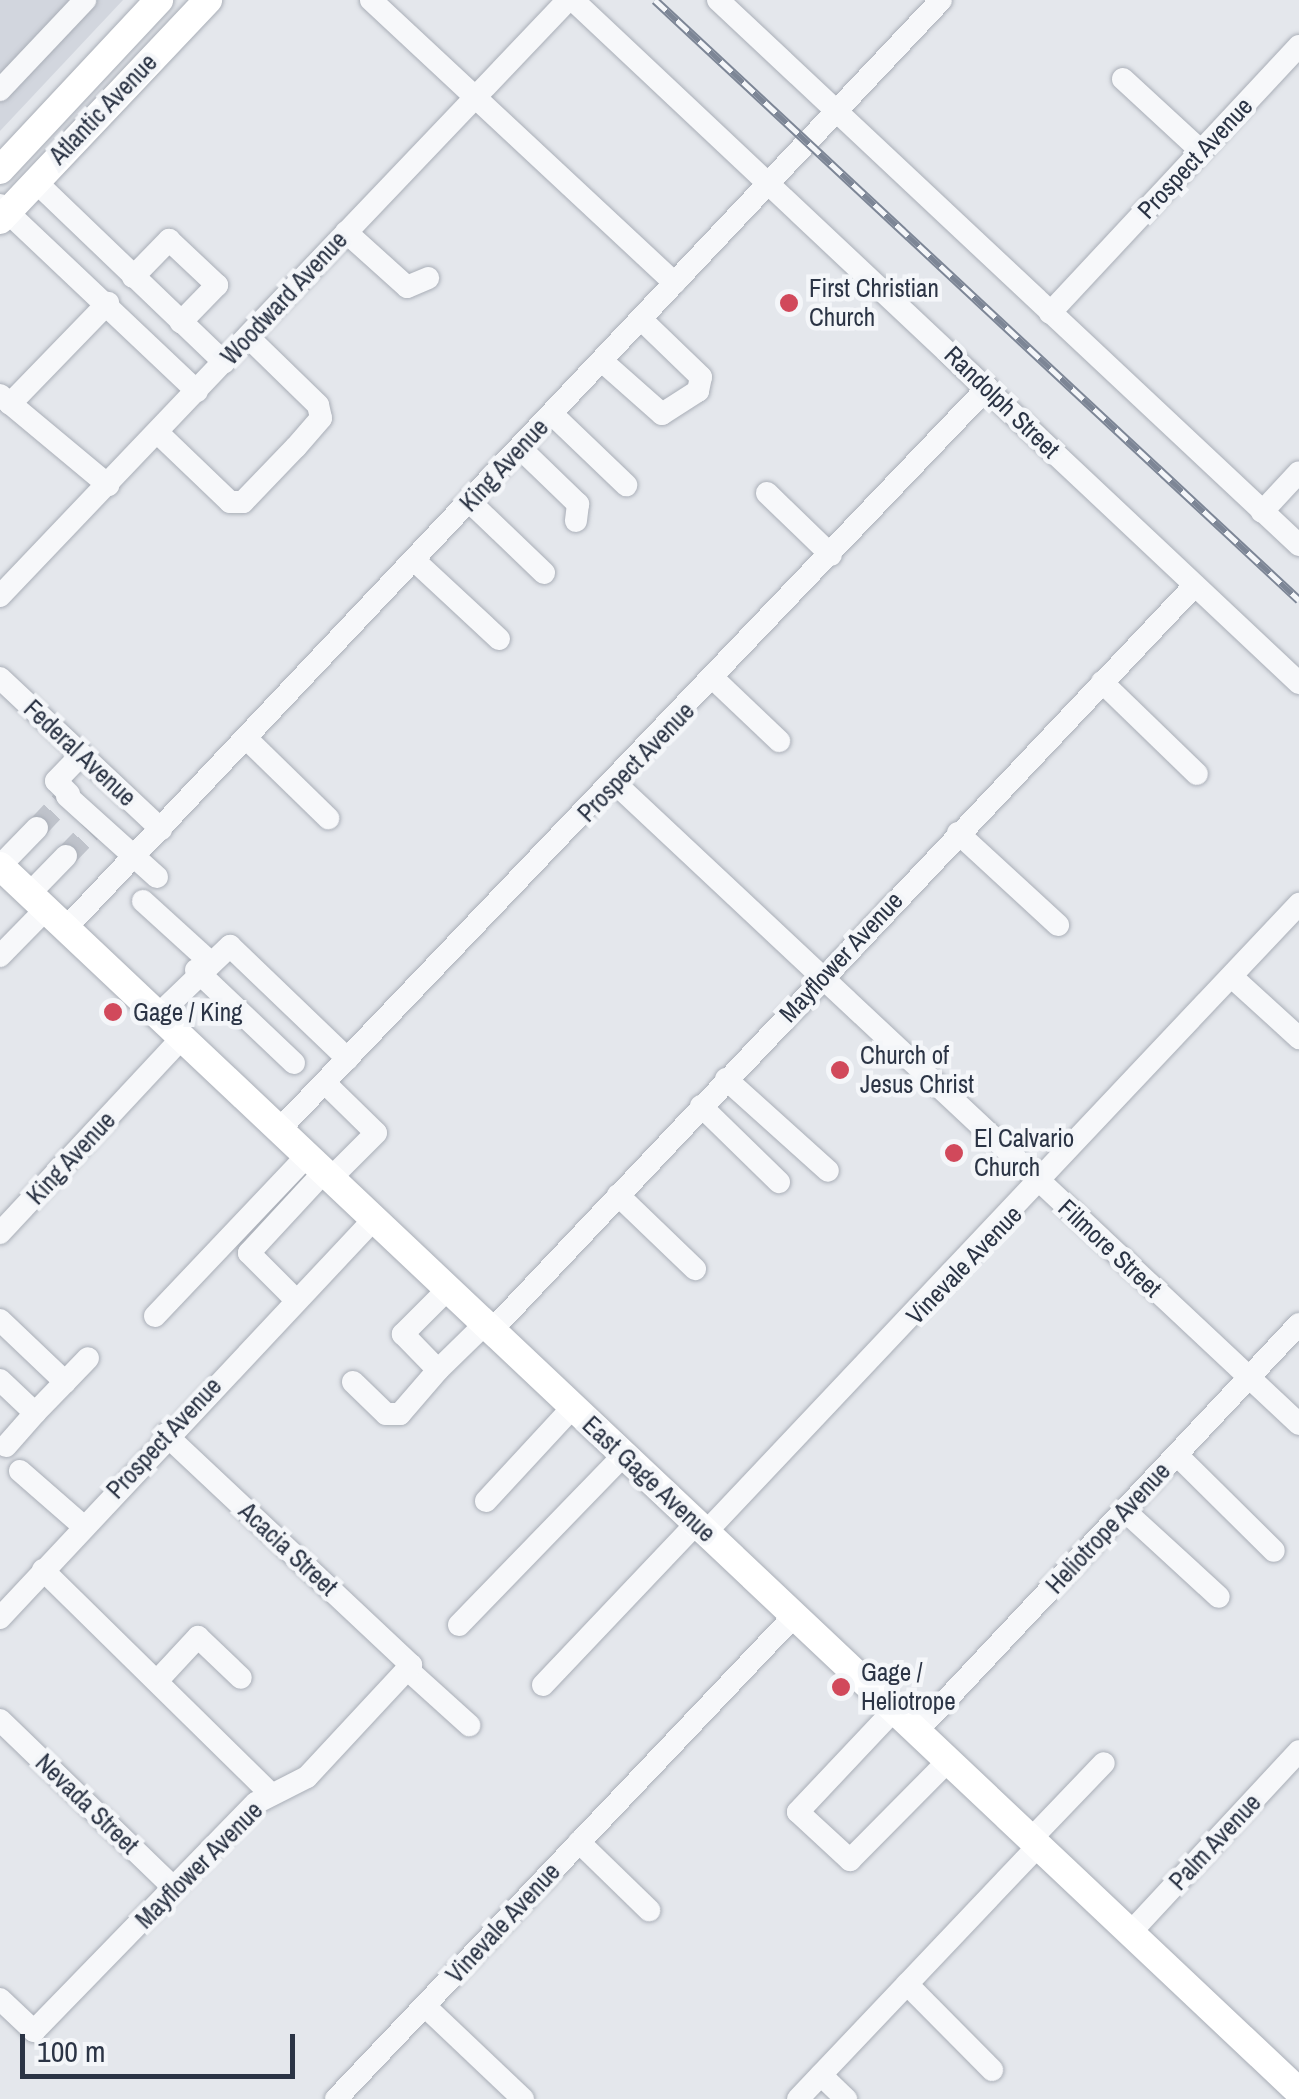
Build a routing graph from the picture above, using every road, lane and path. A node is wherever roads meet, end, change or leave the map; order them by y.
1 (85, 0) edge
2 (159, 0) edge
3 (208, 0) edge
4 (371, 0) edge
5 (570, 0) edge
6 (718, 0) edge
7 (942, 0) edge
8 (1299, 46) edge
9 (1123, 79) dead end
10 (0, 90) edge
11 (472, 99) junction
12 (836, 112) junction
13 (1201, 151) junction
14 (0, 170) edge
15 (34, 181) junction
16 (768, 183) junction
17 (3, 212) edge
18 (346, 232) junction
19 (133, 278) junction
20 (428, 278) dead end
21 (675, 283) junction
22 (108, 303) junction
23 (1050, 313) junction
24 (641, 319) junction
25 (181, 322) junction
26 (248, 336) junction
27 (602, 361) junction
28 (224, 362) junction
29 (987, 388) junction
30 (197, 390) junction
31 (5, 399) edge
32 (552, 414) junction
33 (157, 432) junction
34 (520, 448) junction
35 (1299, 472) edge
36 (108, 485) junction
37 (626, 485) dead end
38 (766, 492) dead end
39 (469, 502) junction
40 (1262, 512) junction
41 (576, 521) dead end
42 (1299, 545) edge
43 (831, 555) junction
44 (414, 560) junction
45 (544, 573) dead end
46 (1194, 586) junction
47 (0, 596) edge
48 (499, 639) dead end
49 (0, 678) edge
50 (714, 680) junction
51 (1102, 682) junction
52 (1299, 683) edge
53 (246, 738) junction
54 (779, 741) dead end
55 (82, 754) junction
56 (1197, 774) dead end
57 (616, 784) junction
58 (328, 818) dead end
59 (37, 828) tunnel mouth
60 (161, 829) junction
61 (958, 833) junction
62 (66, 856) tunnel mouth
63 (135, 856) junction
64 (0, 866) edge
65 (157, 877) dead end
66 (143, 901) dead end
67 (1299, 904) edge
68 (47, 910) junction
69 (1058, 925) dead end
70 (0, 956) edge
71 (203, 966) junction
72 (821, 977) junction
73 (1232, 977) junction
74 (158, 1015) junction
75 (182, 1038) junction
76 (1299, 1038) edge
77 (348, 1059) junction
78 (294, 1063) dead end
79 (726, 1078) junction
80 (325, 1082) junction
81 (700, 1106) junction
82 (279, 1130) junction
83 (320, 1169) junction
84 (828, 1171) dead end
85 (779, 1182) dead end
86 (1042, 1184) junction
87 (618, 1195) junction
88 (374, 1218) junction
89 (0, 1234) edge
90 (695, 1269) dead end
91 (448, 1289) junction
92 (295, 1300) junction
93 (156, 1316) dead end
94 (0, 1320) edge
95 (1299, 1324) edge
96 (488, 1327) junction
97 (88, 1358) dead end
98 (438, 1370) junction
99 (1249, 1376) junction
100 (0, 1380) edge
101 (66, 1382) junction
102 (353, 1382) dead end
103 (573, 1407) junction
104 (35, 1413) junction
105 (1299, 1424) edge
106 (166, 1434) junction
107 (6, 1446) dead end
108 (624, 1455) junction
109 (1177, 1455) junction
110 (20, 1471) dead end
111 (486, 1501) dead end
112 (1125, 1511) junction
113 (83, 1526) junction
114 (701, 1528) junction
115 (1274, 1551) dead end
116 (43, 1570) junction
117 (1219, 1597) dead end
118 (794, 1616) junction
119 (0, 1618) edge
120 (459, 1625) dead end
121 (409, 1667) junction
122 (241, 1678) dead end
123 (158, 1680) junction
124 (543, 1685) dead end
125 (894, 1710) junction
126 (0, 1720) edge
127 (470, 1725) dead end
128 (916, 1732) junction
129 (1299, 1751) edge
130 (948, 1761) junction
131 (1104, 1763) dead end
132 (271, 1794) junction
133 (580, 1842) junction
134 (1034, 1842) junction
135 (174, 1888) junction
136 (650, 1910) dead end
137 (1130, 1933) junction
138 (907, 1984) junction
139 (0, 1999) edge
140 (424, 2006) junction
141 (992, 2070) dead end
142 (821, 2076) junction
143 (1299, 2092) edge
144 (336, 2099) edge
145 (522, 2099) edge
146 (798, 2099) edge
147 (846, 2099) edge

1 - 10 street
2 - 14 main road, Atlantic Avenue
3 - 15 main road, Atlantic Avenue
4 - 11 street
5 - 11 street, Woodward Avenue
5 - 16 street, Randolph Street
6 - 12 street
7 - 12 street, King Avenue
8 - 13 street, Prospect Avenue
9 - 13 street
11 - 18 street, Woodward Avenue
11 - 21 street
12 - 16 street, King Avenue
12 - 23 street
13 - 23 street, Prospect Avenue
15 - 17 main road, Atlantic Avenue
15 - 19 street
16 - 21 street, King Avenue
16 - 29 street, Randolph Street
17 - 22 street
18 - 20 street
18 - 26 street, Woodward Avenue
19 - 25 street
19 - 25 street
21 - 24 street, King Avenue
22 - 30 street
22 - 31 street
23 - 40 street
24 - 27 street, King Avenue
24 - 27 street
25 - 28 street
26 - 28 street, Woodward Avenue
26 - 33 street
27 - 32 street, King Avenue
28 - 30 street, Woodward Avenue
29 - 43 street, Prospect Avenue
29 - 46 street, Randolph Street
30 - 33 street, Woodward Avenue
31 - 36 street
32 - 34 street, King Avenue
32 - 37 street
33 - 36 street, Woodward Avenue
34 - 39 street, King Avenue
34 - 41 street
35 - 40 street
36 - 47 street, Woodward Avenue
38 - 43 street
39 - 44 street, King Avenue
39 - 45 street
40 - 42 street
43 - 50 street, Prospect Avenue
44 - 48 street
44 - 53 street, King Avenue
46 - 51 street, Mayflower Avenue
46 - 52 street, Randolph Street
49 - 55 street, Federal Avenue
50 - 54 street
50 - 57 street, Prospect Avenue
51 - 56 street
51 - 61 street, Mayflower Avenue
53 - 58 street
53 - 60 street, King Avenue
55 - 60 street, Federal Avenue
55 - 63 street
57 - 72 street, Filmore Street
57 - 77 street, Prospect Avenue
59 - 64 street
60 - 63 street, King Avenue
61 - 69 street
61 - 72 street, Mayflower Avenue
62 - 68 street
63 - 65 street
63 - 68 street, King Avenue
64 - 68 main road, East Gage Avenue
66 - 71 street
67 - 73 street, Vinevale Avenue
68 - 70 street
68 - 74 main road, East Gage Avenue
71 - 74 street
71 - 77 street
71 - 78 street
72 - 79 street, Mayflower Avenue
72 - 86 street, Filmore Street
73 - 76 street
73 - 86 street, Vinevale Avenue
74 - 75 main road, East Gage Avenue
75 - 82 main road, East Gage Avenue
75 - 89 street, King Avenue
77 - 80 street, Prospect Avenue
79 - 81 street, Mayflower Avenue
79 - 84 street
80 - 82 street, Prospect Avenue
80 - 83 street
81 - 85 street
81 - 87 street, Mayflower Avenue
82 - 83 main road, East Gage Avenue
83 - 88 main road, East Gage Avenue
83 - 92 street
83 - 93 street
86 - 99 street, Filmore Street
86 - 114 street, Vinevale Avenue
87 - 90 street
87 - 96 street, Mayflower Avenue
88 - 91 main road, East Gage Avenue
88 - 92 street, Prospect Avenue
91 - 96 main road, East Gage Avenue
91 - 98 street
92 - 106 street, Prospect Avenue
94 - 101 street
95 - 99 street, Heliotrope Avenue
96 - 98 street, Mayflower Avenue
96 - 103 main road, East Gage Avenue
97 - 101 street
98 - 102 street, Mayflower Avenue
99 - 105 street, Filmore Street
99 - 109 street, Heliotrope Avenue
100 - 104 street
101 - 104 street
103 - 108 main road, East Gage Avenue
103 - 111 street
104 - 107 street
106 - 113 street, Prospect Avenue
106 - 121 street, Acacia Street
108 - 114 main road, East Gage Avenue
108 - 120 street
109 - 112 street, Heliotrope Avenue
109 - 115 street
110 - 113 street
112 - 117 street
112 - 128 street, Heliotrope Avenue
113 - 116 street, Prospect Avenue
114 - 118 main road, East Gage Avenue
114 - 124 street, Vinevale Avenue
116 - 119 street, Prospect Avenue
116 - 123 street
118 - 125 main road, East Gage Avenue
118 - 133 street, Vinevale Avenue
121 - 127 street, Acacia Street
121 - 132 street, Mayflower Avenue
122 - 123 street
123 - 132 street
125 - 128 main road, East Gage Avenue
125 - 130 street
126 - 135 street, Nevada Street
128 - 130 main road, East Gage Avenue
129 - 137 street, Palm Avenue
130 - 134 main road, East Gage Avenue
131 - 134 street
132 - 135 street, Mayflower Avenue
133 - 136 street
133 - 140 street, Vinevale Avenue
134 - 137 main road, East Gage Avenue
134 - 138 street
135 - 139 street, Mayflower Avenue
137 - 143 main road, East Gage Avenue
138 - 141 street
138 - 142 street
140 - 144 street, Vinevale Avenue
140 - 145 street
142 - 146 street
142 - 147 street

